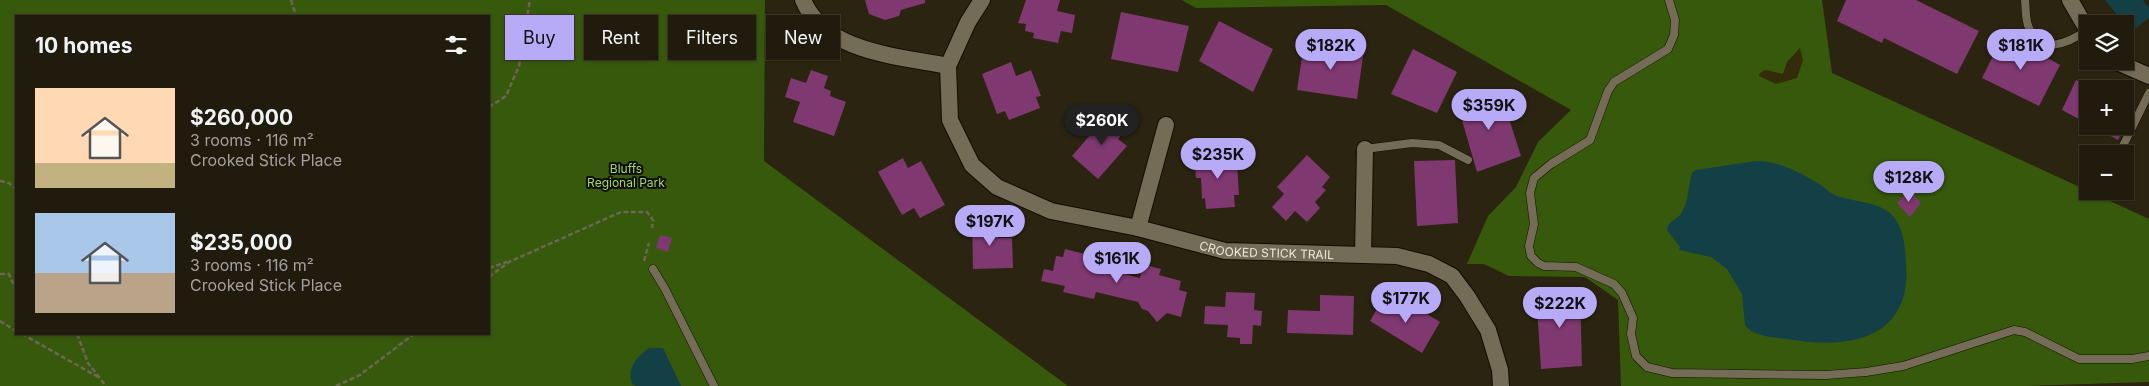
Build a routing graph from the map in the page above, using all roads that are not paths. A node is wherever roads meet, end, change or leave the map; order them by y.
1 (803, 0) edge
2 (982, 0) edge
3 (1670, 0) edge
4 (2025, 0) edge
5 (2070, 0) edge
6 (2079, 16) edge
7 (2079, 36) edge
8 (948, 66) junction
9 (2134, 69) edge
10 (2149, 76) edge
11 (2149, 93) edge
12 (1166, 125) dead end
13 (2123, 145) edge
14 (1365, 149) joint
15 (1468, 160) dead end
16 (1138, 228) junction
17 (1364, 255) junction
18 (653, 269) dead end
19 (2149, 356) edge
20 (714, 386) edge
21 (1501, 386) edge

1 - 8 street
2 - 8 street
3 - 19 lane
4 - 7 lane
5 - 6 street
8 - 16 street, CROOKED STICK TRAIL
9 - 10 street
11 - 13 lane
12 - 16 street
14 - 15 lane
14 - 17 street
16 - 17 street, CROOKED STICK TRAIL
17 - 21 street, CROOKED STICK TRAIL
18 - 20 lane

